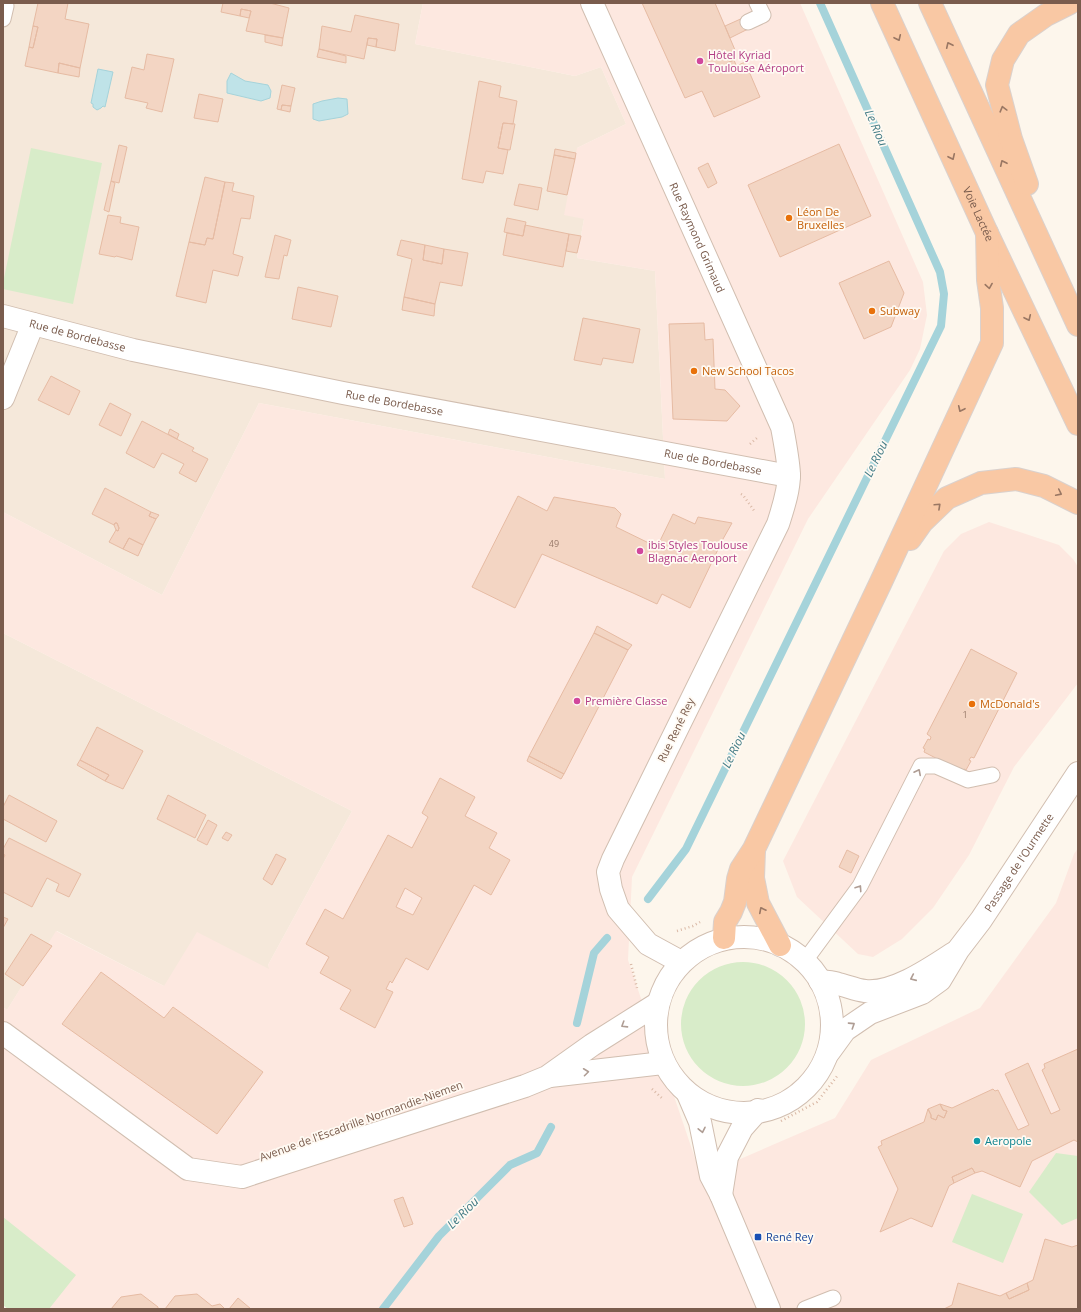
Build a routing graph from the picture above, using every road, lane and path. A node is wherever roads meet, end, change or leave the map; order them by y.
1 (592, 3) edge
2 (757, 3) edge
3 (882, 3) edge
4 (930, 3) edge
5 (1070, 3) edge
6 (3, 5) edge
7 (3, 19) edge
8 (748, 22) dead end
9 (987, 233) junction
10 (1069, 306) junction
11 (3, 316) edge
12 (33, 324) junction
13 (1078, 326) edge
14 (3, 398) edge
15 (1078, 424) edge
16 (759, 430) dead end
17 (746, 447) dead end
18 (789, 476) junction
19 (736, 492) dead end
20 (1078, 503) edge
21 (756, 512) dead end
22 (881, 582) junction
23 (1078, 773) edge
24 (992, 775) dead end
25 (754, 849) junction
26 (724, 938) junction
27 (780, 945) junction
28 (958, 950) junction
29 (681, 962) junction
30 (804, 962) junction
31 (820, 981) junction
32 (657, 1004) junction
33 (3, 1033) edge
34 (827, 1055) junction
35 (663, 1063) junction
36 (547, 1077) junction
37 (651, 1088) dead end
38 (688, 1094) junction
39 (666, 1101) dead end
40 (758, 1110) junction
41 (721, 1195) junction
42 (833, 1298) dead end
43 (769, 1309) edge
44 (805, 1309) edge

1 - 18 street, Rue Raymond Grimaud
2 - 8 lane
3 -> 9 highway, Voie Lactée
10 -> 4 highway
10 -> 5 highway
6 - 7 lane
9 -> 15 highway, Voie Lactée
9 -> 22 highway
10 - 13 highway
11 - 12 street, Rue de Bordebasse
12 - 14 street
12 - 18 street, Rue de Bordebasse
16 - 17 path
18 - 29 street, Rue René Rey
19 - 21 path
22 -> 20 highway
22 - 25 highway
23 - 28 street, Passage de l'Ourmette
30 -> 24 lane
25 - 26 highway
27 -> 25 highway
26 - 27 street
26 - 29 street
27 - 30 street
28 -> 31 street, Passage de l'Ourmette
34 -> 28 street, Passage de l'Ourmette
29 - 32 street
30 - 31 street
31 - 34 street
32 - 35 street
32 -> 36 street, Avenue de l'Escadrille Normandie-Niemen
33 - 36 street, Avenue de l'Escadrille Normandie-Niemen
34 - 40 street
36 -> 35 street, Avenue de l'Escadrille Normandie-Niemen
35 - 38 street
37 - 39 path
38 - 40 street
38 -> 41 street
40 - 41 street
41 - 43 street
42 - 44 lane

